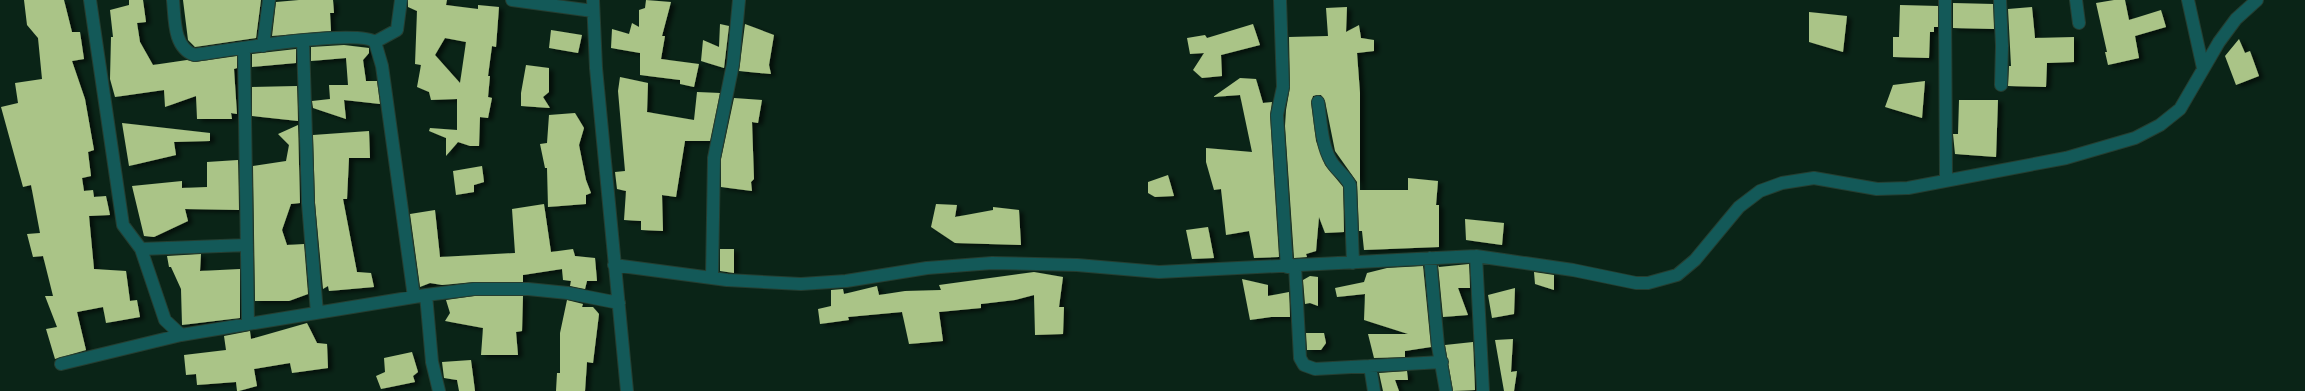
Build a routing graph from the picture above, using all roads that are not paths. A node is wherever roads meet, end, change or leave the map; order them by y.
1 (90, 0) edge
2 (172, 0) edge
3 (269, 0) edge
4 (401, 0) edge
5 (512, 0) edge
6 (739, 0) edge
7 (1280, 0) edge
8 (1945, 0) edge
9 (2000, 0) edge
10 (2076, 0) edge
11 (2188, 0) edge
12 (2257, 0) edge
13 (593, 6) edge
14 (2079, 23) dead end
15 (303, 41) junction
16 (375, 42) junction
17 (263, 46) junction
18 (244, 48) junction
19 (2203, 68) junction
20 (2001, 85) dead end
21 (1318, 102) dead end
22 (1946, 179) junction
23 (247, 245) junction
24 (141, 249) junction
25 (1476, 256) junction
26 (1430, 258) junction
27 (1353, 263) junction
28 (614, 265) junction
29 (1291, 266) junction
30 (712, 278) junction
31 (426, 295) junction
32 (414, 297) junction
33 (618, 303) junction
34 (317, 313) junction
35 (248, 324) junction
36 (181, 335) junction
37 (1442, 362) junction
38 (62, 364) dead end
39 (1370, 366) junction
40 (438, 391) edge
41 (627, 391) edge
42 (1374, 391) edge
43 (1446, 391) edge
44 (1483, 391) edge

1 - 24 street
2 - 18 street
3 - 17 street
4 - 16 street
5 - 13 street
6 - 30 street
7 - 29 street
8 - 22 street
9 - 20 street
10 - 14 street
11 - 19 street
12 - 19 street
13 - 28 street
15 - 16 street
15 - 17 street
15 - 34 street
16 - 32 street
17 - 18 street
18 - 23 street
19 - 22 street
21 - 27 street
22 - 25 street
23 - 24 street
23 - 35 street
24 - 36 street
25 - 26 street
25 - 44 street
26 - 27 street
26 - 37 street
27 - 29 street
28 - 30 street
28 - 33 street
29 - 30 street
29 - 39 street
31 - 32 street
31 - 33 street
31 - 40 street
32 - 34 street
33 - 41 street
34 - 35 street
35 - 36 street
36 - 38 street
37 - 39 street
37 - 43 street
39 - 42 street

